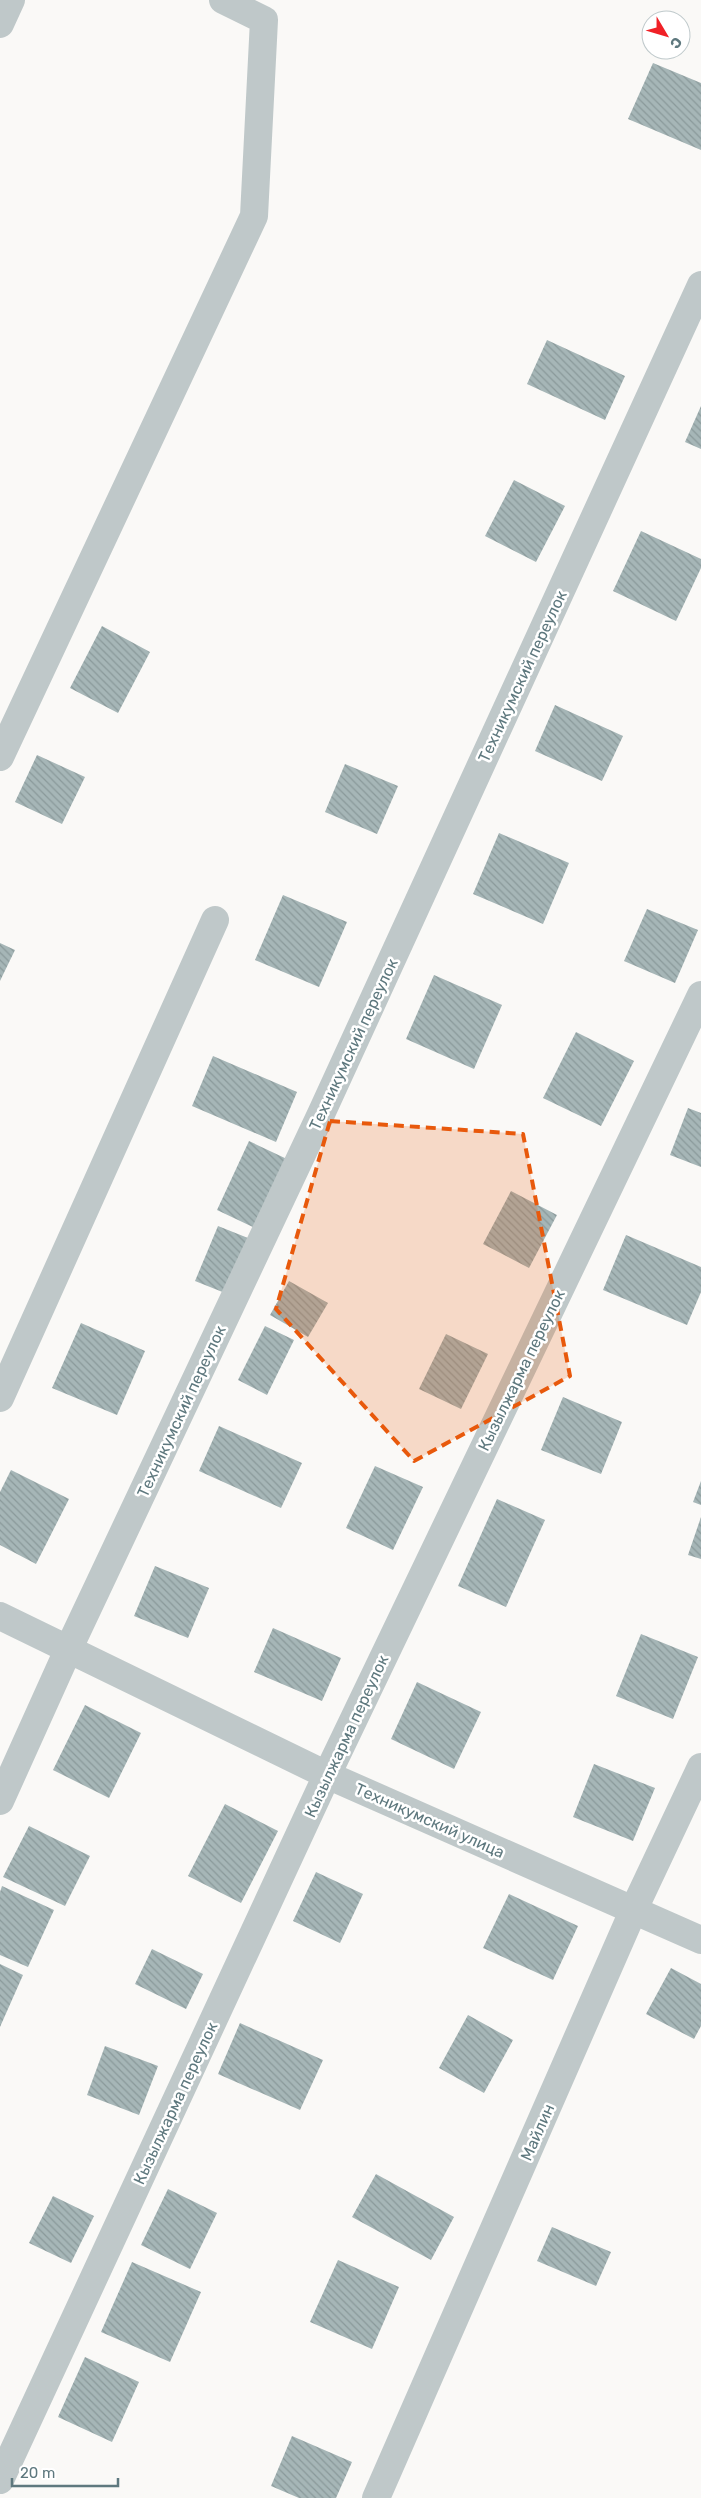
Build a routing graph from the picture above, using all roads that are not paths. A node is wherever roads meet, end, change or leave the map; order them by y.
1 (11, 0) edge
2 (223, 0) edge
3 (0, 24) edge
4 (701, 284) edge
5 (0, 757) edge
6 (215, 920) dead end
7 (701, 996) edge
8 (0, 1398) edge
9 (0, 1616) edge
10 (69, 1648) junction
11 (701, 1767) edge
12 (327, 1775) junction
13 (0, 1801) edge
14 (634, 1909) junction
15 (701, 1940) edge
16 (0, 2480) edge
17 (376, 2498) edge

1 - 3 street
2 - 5 street
4 - 10 street, Техникумский переулок
6 - 8 street
7 - 12 street, Кызылжарма переулок
9 - 10 street, Техникумский улица
10 - 12 street, Техникумский улица
10 - 13 street, Техникумский переулок
11 - 14 street, Майлин
12 - 14 street, Техникумский улица
12 - 16 street, Кызылжарма переулок
14 - 15 street, Техникумский улица
14 - 17 street, Майлин

